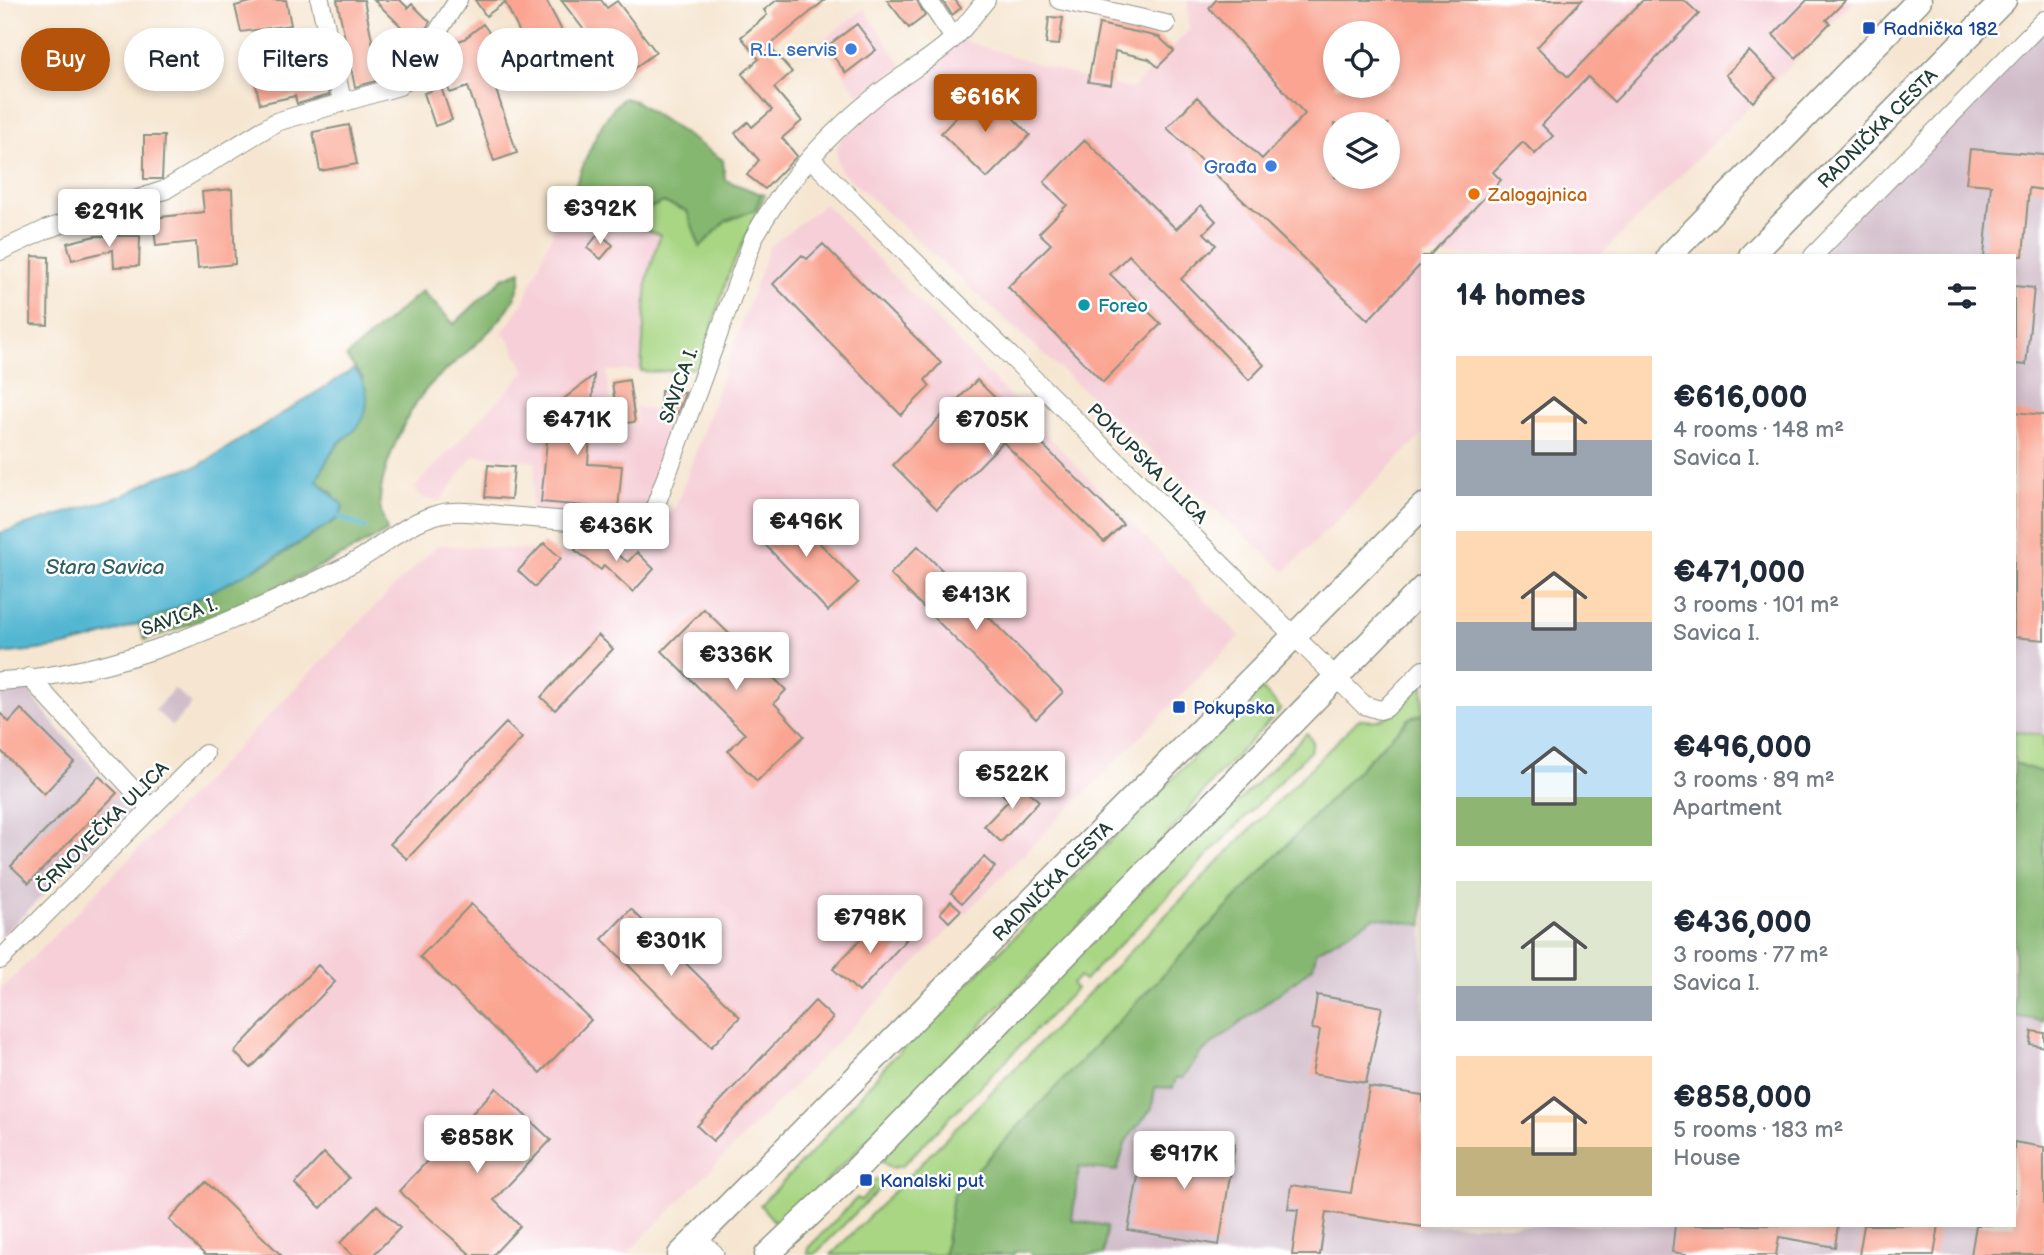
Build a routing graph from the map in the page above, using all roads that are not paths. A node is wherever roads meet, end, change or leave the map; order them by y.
1 (320, 0) edge
2 (458, 0) edge
3 (928, 0) edge
4 (986, 0) edge
5 (1059, 0) edge
6 (1919, 0) edge
7 (2004, 0) edge
8 (2044, 20) edge
9 (1166, 24) dead end
10 (954, 38) junction
11 (342, 101) junction
12 (811, 159) junction
13 (0, 251) edge
14 (1671, 254) edge
15 (1753, 254) edge
16 (1815, 254) edge
17 (1421, 508) edge
18 (1421, 590) edge
19 (1293, 636) junction
20 (1421, 672) edge
21 (29, 677) junction
22 (1335, 678) junction
23 (0, 681) edge
24 (205, 754) dead end
25 (150, 808) junction
26 (0, 960) edge
27 (696, 1250) edge
28 (767, 1255) edge

1 - 11 street
2 - 11 street
3 - 10 street
4 - 10 street, SAVICA I.
5 - 9 street
6 - 14 main road
7 - 15 main road, RADNIČKA CESTA
8 - 16 street
10 - 12 street, SAVICA I.
11 - 13 street
12 - 19 street, POKUPSKA ULICA
12 - 21 street, SAVICA I.
17 - 19 main road, RADNIČKA CESTA
18 - 22 main road
19 - 22 street, POKUPSKA ULICA
19 - 27 main road, RADNIČKA CESTA
20 - 22 street, POKUPSKA ULICA
21 - 23 street, SAVICA I.
21 - 25 street
22 - 28 main road
24 - 25 street, ČRNOVEČKA ULICA
25 - 26 street, ČRNOVEČKA ULICA

